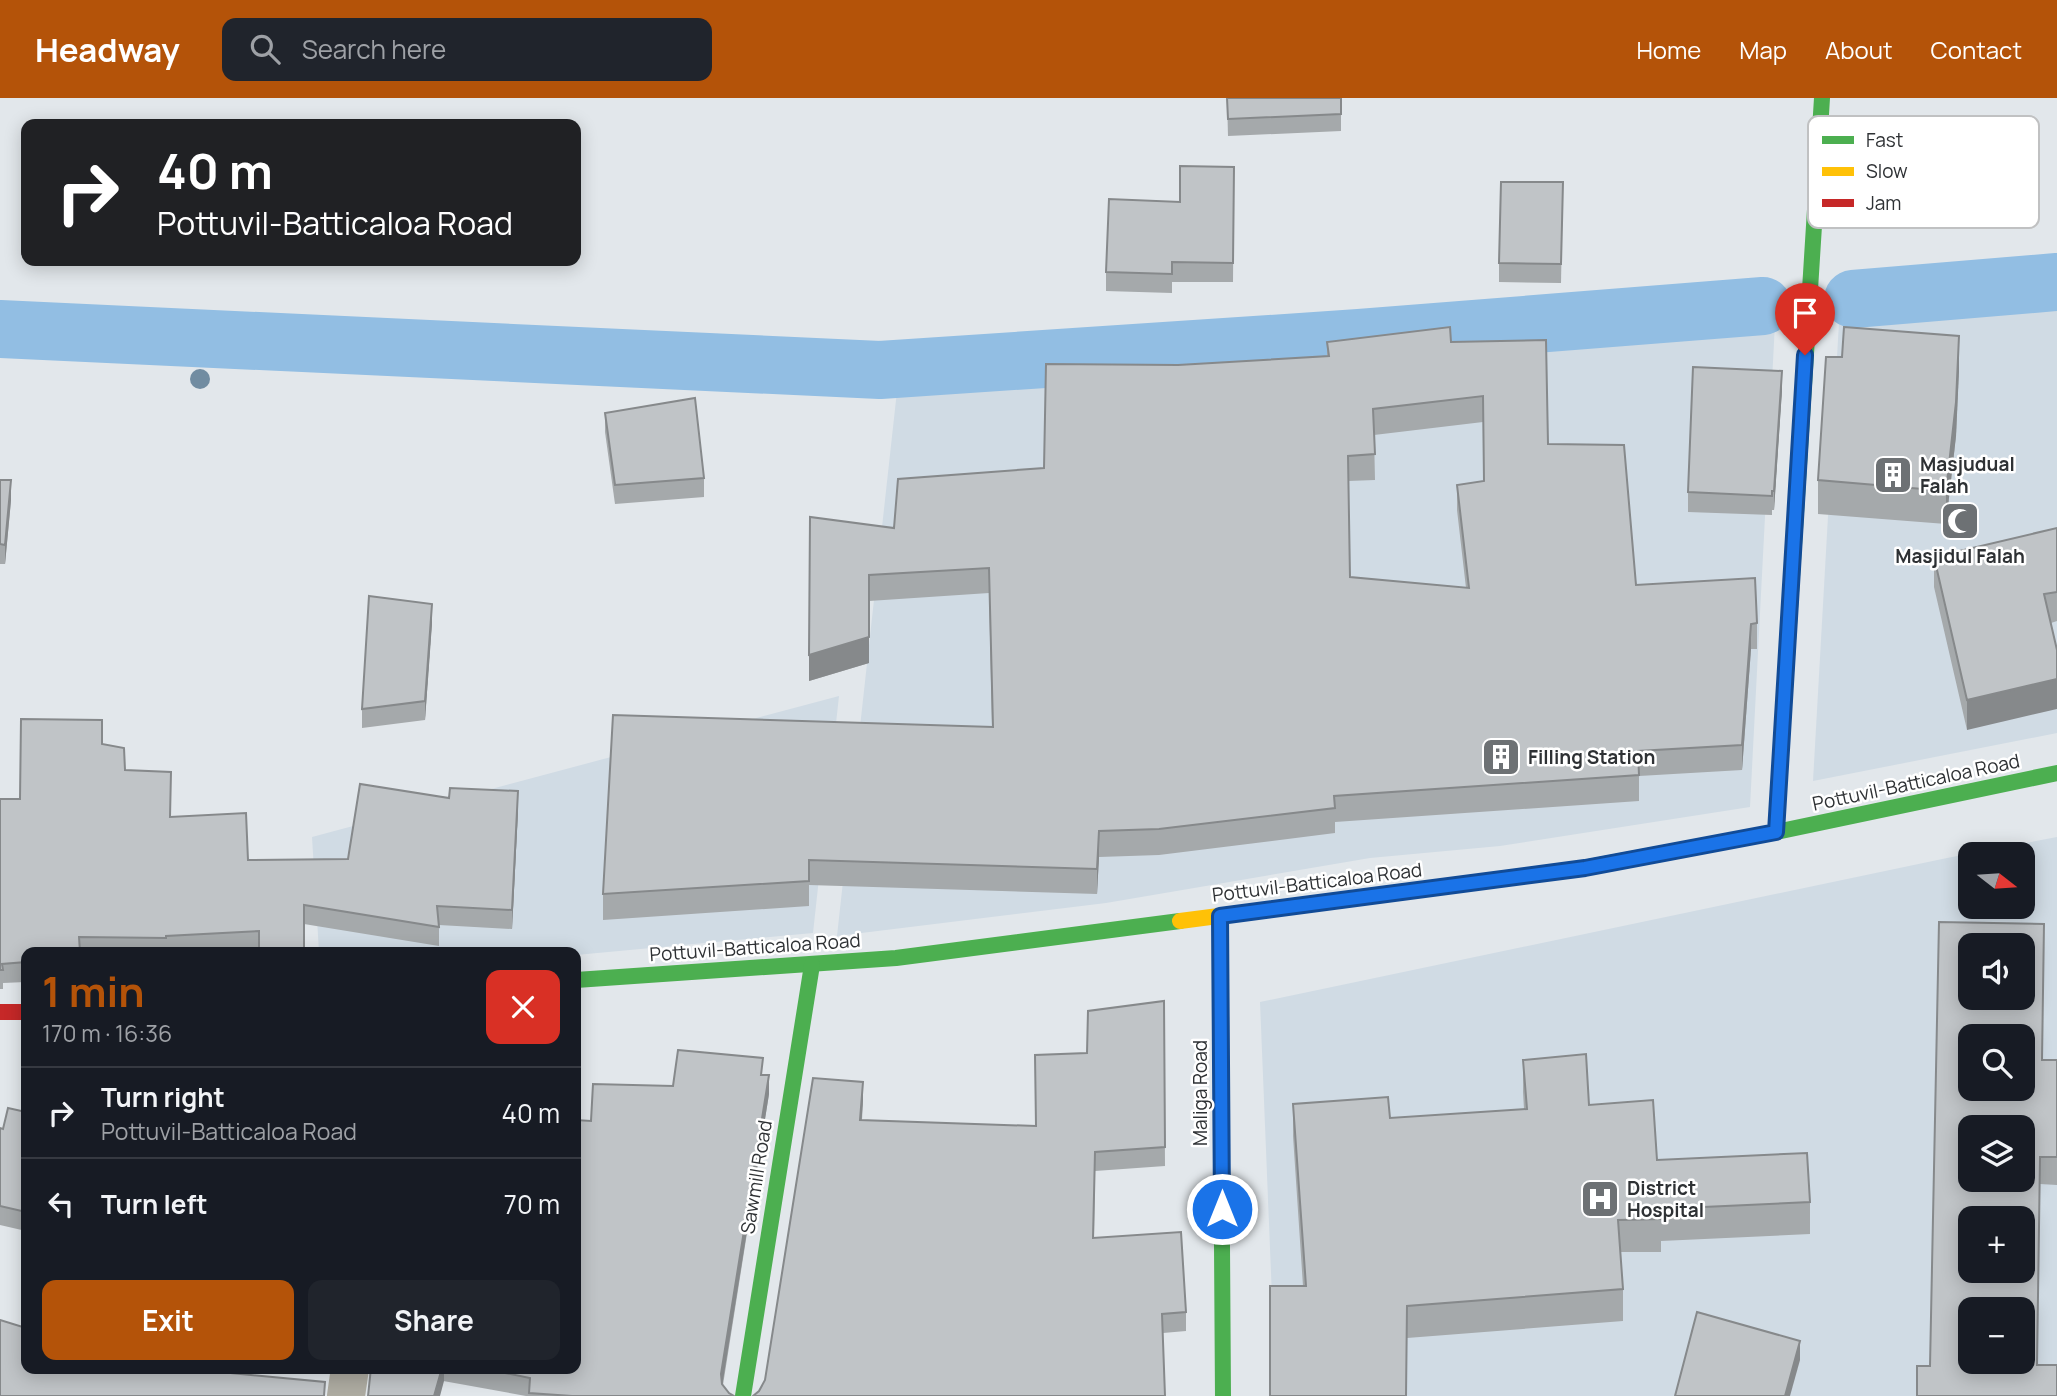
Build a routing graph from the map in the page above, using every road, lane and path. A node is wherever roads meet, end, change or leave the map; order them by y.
1 (1822, 98) edge
2 (1821, 116) edge
3 (1814, 228) edge
4 (2057, 773) edge
5 (1776, 832) junction
6 (1220, 916) junction
7 (812, 964) junction
8 (581, 981) edge
9 (21, 1012) edge
10 (0, 1013) edge
11 (349, 1374) edge
12 (346, 1396) edge
13 (743, 1396) edge
14 (1223, 1396) edge

1 - 2 main road
3 - 5 main road
4 - 5 main road, Pottuvil-Batticaloa Road
5 - 6 main road, Pottuvil-Batticaloa Road
6 - 7 main road, Pottuvil-Batticaloa Road
6 - 14 main road, Maliga Road
7 - 8 main road, Pottuvil-Batticaloa Road
7 - 13 main road, Sawmill Road
9 - 10 main road
11 - 12 street

